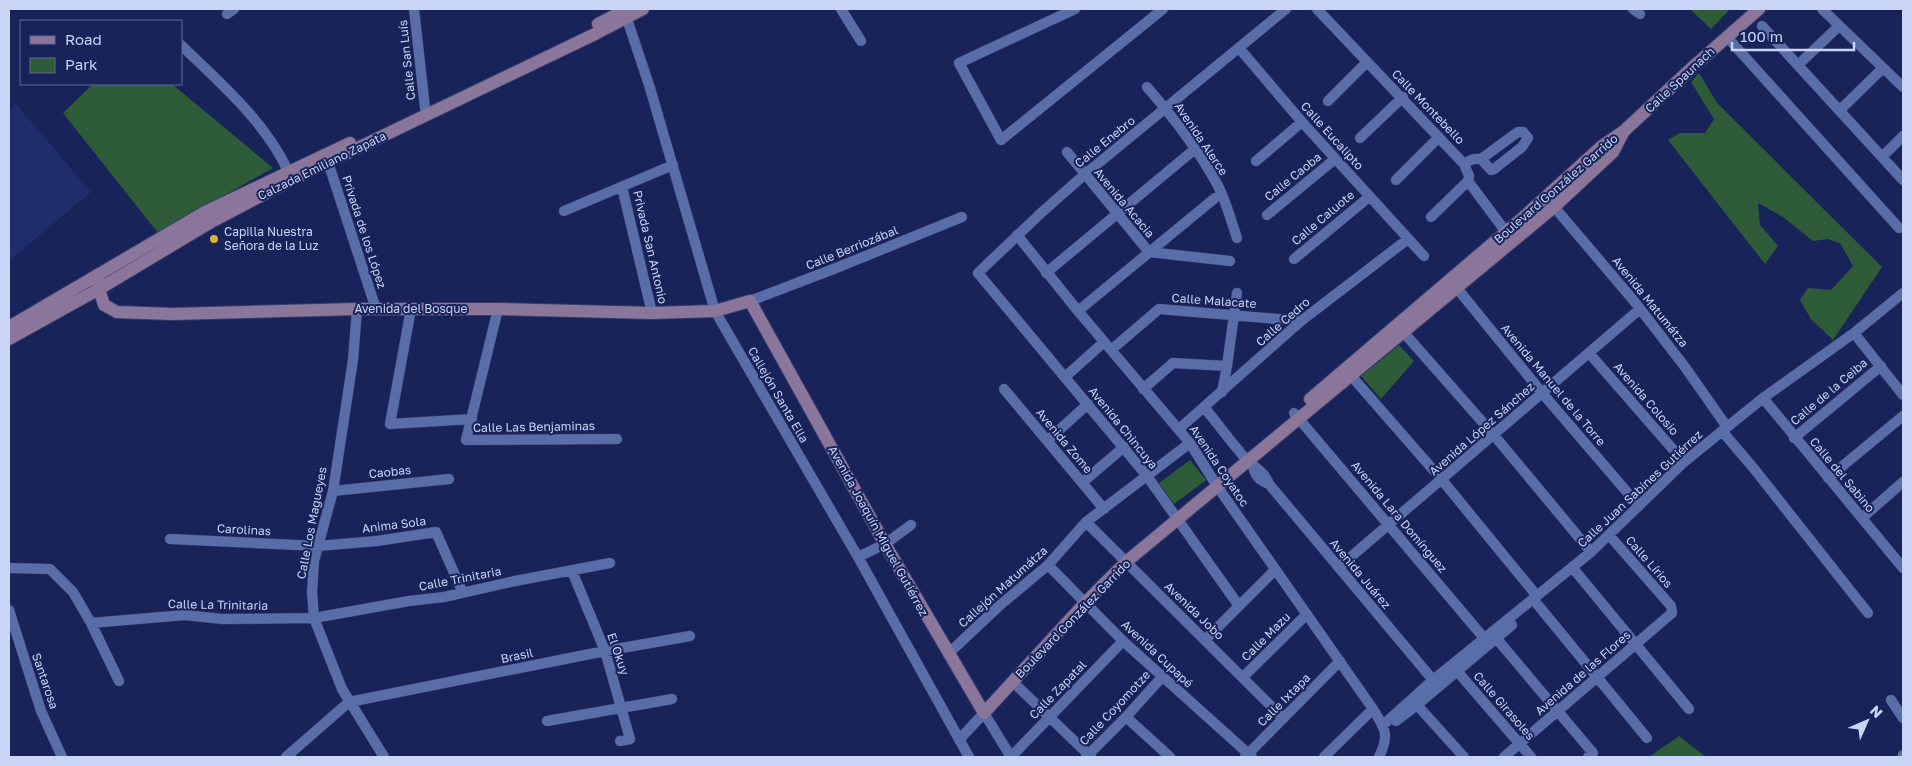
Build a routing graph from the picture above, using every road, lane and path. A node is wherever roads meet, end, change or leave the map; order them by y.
1 (414, 9) edge
2 (643, 9) edge
3 (841, 9) edge
4 (1075, 9) edge
5 (1163, 9) edge
6 (1286, 9) edge
7 (1317, 9) edge
8 (1759, 9) edge
9 (1822, 9) edge
10 (627, 14) edge
11 (1762, 26) dead end
12 (1839, 26) junction
13 (594, 31) junction
14 (1727, 37) junction
15 (862, 41) dead end
16 (182, 46) edge
17 (1239, 48) junction
18 (1367, 62) junction
19 (1798, 65) junction
20 (1883, 68) junction
21 (1147, 87) dead end
22 (1903, 87) edge
23 (1403, 97) junction
24 (1328, 100) dead end
25 (425, 108) junction
26 (1166, 108) junction
27 (1840, 110) junction
28 (408, 120) junction
29 (1302, 122) junction
30 (1624, 132) joint
31 (1903, 136) edge
32 (1439, 137) junction
33 (1360, 138) dead end
34 (1195, 149) junction
35 (1067, 152) dead end
36 (1882, 157) junction
37 (1335, 159) junction
38 (1481, 159) junction
39 (1256, 161) dead end
40 (328, 162) junction
41 (1464, 164) junction
42 (673, 165) junction
43 (288, 171) junction
44 (1084, 175) junction
45 (1396, 180) dead end
46 (1903, 180) edge
47 (1468, 181) junction
48 (622, 187) junction
49 (1369, 197) junction
50 (1215, 198) dead end
51 (1550, 202) junction
52 (564, 211) dead end
53 (1117, 214) junction
54 (1267, 215) dead end
55 (962, 217) dead end
56 (1431, 217) dead end
57 (1899, 228) dead end
58 (1506, 232) junction
59 (1016, 236) junction
60 (1237, 238) dead end
61 (1408, 239) junction
62 (1149, 252) junction
63 (1424, 256) dead end
64 (1294, 259) dead end
65 (1230, 261) dead end
66 (1046, 273) junction
67 (978, 274) joint
68 (97, 275) junction
69 (1453, 284) junction
70 (99, 289) junction
71 (1903, 292) edge
72 (1237, 293) dead end
73 (750, 301) junction
74 (357, 308) junction
75 (376, 309) junction
76 (411, 309) junction
77 (498, 309) junction
78 (1640, 309) junction
79 (715, 311) junction
80 (1078, 311) junction
81 (652, 312) junction
82 (1235, 314) junction
83 (1301, 321) junction
84 (9, 327) edge
85 (1400, 329) junction
86 (1854, 333) junction
87 (9, 339) edge
88 (1104, 342) junction
89 (1111, 350) junction
90 (1589, 353) junction
91 (1227, 366) junction
92 (1881, 366) junction
93 (1348, 372) junction
94 (1065, 377) junction
95 (1004, 389) dead end
96 (1144, 389) junction
97 (1902, 390) edge
98 (1222, 392) junction
99 (1543, 394) junction
100 (1763, 398) junction
101 (1088, 404) junction
102 (1204, 407) junction
103 (1297, 416) junction
104 (1903, 416) edge
105 (472, 419) junction
106 (1179, 429) junction
107 (1724, 429) junction
108 (1494, 434) junction
109 (1794, 438) junction
110 (617, 439) dead end
111 (1048, 440) junction
112 (1190, 444) junction
113 (1124, 447) junction
114 (1684, 462) junction
115 (1247, 463) junction
116 (1147, 476) junction
117 (1828, 478) junction
118 (449, 479) dead end
119 (1442, 480) junction
120 (1083, 482) junction
121 (1903, 482) edge
122 (1217, 486) junction
123 (332, 491) junction
124 (1638, 506) junction
125 (1104, 508) junction
126 (1862, 518) junction
127 (1178, 519) junction
128 (1086, 522) junction
129 (1390, 524) junction
130 (911, 525) dead end
131 (1609, 535) junction
132 (170, 539) dead end
133 (886, 544) junction
134 (318, 546) junction
135 (1591, 552) junction
136 (858, 557) junction
137 (1126, 562) junction
138 (610, 563) dead end
139 (1048, 565) junction
140 (1339, 567) junction
141 (9, 568) edge
142 (1572, 568) junction
143 (1903, 568) edge
144 (1275, 570) junction
145 (572, 571) junction
146 (463, 593) junction
147 (1533, 599) junction
148 (1084, 604) junction
149 (1239, 606) junction
150 (1671, 606) joint
151 (9, 610) edge
152 (1868, 613) dead end
153 (1307, 614) junction
154 (314, 618) junction
155 (91, 623) junction
156 (690, 636) dead end
157 (1484, 638) junction
158 (1496, 638) junction
159 (1206, 640) junction
160 (1124, 641) junction
161 (1635, 645) junction
162 (605, 650) junction
163 (948, 654) junction
164 (1340, 661) junction
165 (1457, 671) junction
166 (1162, 676) junction
167 (1243, 677) junction
168 (1598, 678) junction
169 (1433, 680) junction
170 (119, 681) dead end
171 (1012, 682) junction
172 (672, 699) dead end
173 (1892, 700) dead end
174 (349, 702) junction
175 (1417, 705) junction
176 (622, 709) junction
177 (1373, 709) junction
178 (1689, 709) dead end
179 (1558, 712) junction
180 (984, 713) junction
181 (1126, 717) junction
182 (1049, 718) junction
183 (1283, 718) junction
184 (1903, 718) edge
185 (547, 721) dead end
186 (1384, 727) junction
187 (1647, 738) dead end
188 (959, 740) junction
189 (620, 741) dead end
190 (1520, 744) junction
191 (1382, 752) edge
192 (1590, 755) edge
193 (1248, 756) edge
194 (62, 757) edge
195 (286, 757) edge
196 (384, 757) edge
197 (969, 757) edge
198 (1011, 757) edge
199 (1088, 757) edge
200 (1170, 757) edge
201 (1324, 757) edge
202 (1392, 757) edge
203 (1464, 757) edge
204 (1504, 757) edge
205 (1531, 757) edge

1 - 25 street, Calle San Luís
2 - 10 street, Calzada Emiliano Zapata
3 - 15 street
4 - 5 street
6 - 17 street, Calle Enebro
7 - 18 street, Calle Montebello
8 - 14 street, Calle Spaunach
9 - 12 street
10 - 13 street, Calzada Emiliano Zapata
10 - 42 street, Callejón Santa Ella
11 - 19 street
12 - 19 street
12 - 20 street
13 - 25 street, Calzada Emiliano Zapata
13 - 28 street, Calzada Emiliano Zapata
14 - 30 street, Calle Spaunach
14 - 57 street
16 - 43 street
17 - 26 street, Calle Enebro
17 - 29 street, Calle Eucalipto
18 - 23 street, Calle Montebello
18 - 24 street
19 - 27 street
20 - 22 street
20 - 27 street
21 - 26 street, Avenida Alerce
23 - 32 street, Calle Montebello
23 - 33 street
25 - 28 street, Calzada Emiliano Zapata
26 - 34 street, Avenida Alerce
26 - 44 street, Calle Enebro
27 - 36 street
28 - 40 street, Calzada Emiliano Zapata
28 - 43 street, Calzada Emiliano Zapata
29 - 37 street, Calle Eucalipto
29 - 39 street
30 - 51 street, Boulevard González Garrido
31 - 36 street
32 - 41 street, Calle Montebello
32 - 45 street
34 - 53 street
34 - 60 street, Avenida Alerce
35 - 44 street, Avenida Acacia
36 - 46 street
37 - 49 street, Calle Eucalipto
37 - 54 street, Calle Caoba
38 - 38 street
38 - 41 street
40 - 70 street, Calzada Emiliano Zapata
40 - 75 street, Privada de los López
41 - 47 street, Calle Montebello
42 - 48 street
42 - 79 street, Callejón Santa Ella
43 - 68 street, Calzada Emiliano Zapata
44 - 53 street, Avenida Acacia
44 - 59 street, Calle Enebro
47 - 56 street
47 - 58 street, Calle Montebello
48 - 52 street
48 - 81 street, Privada San Antonio
49 - 61 street, Calle Eucalipto
49 - 64 street, Calle Caluote
50 - 62 street
51 - 58 street, Boulevard González Garrido
51 - 69 street, Boulevard González Garrido
51 - 78 street, Avenida Matumátza
53 - 62 street, Avenida Acacia
53 - 66 street
55 - 73 street, Calle Berriozábal
58 - 69 street, Boulevard González Garrido
59 - 66 street, Avenida Coyatoc
59 - 67 street, Calle Enebro
61 - 63 street, Calle Eucalipto
61 - 83 street, Calle Cedro
62 - 65 street, Avenida Acacia
62 - 80 street
66 - 80 street, Avenida Coyatoc
67 - 94 street, Avenida Chincuya
68 - 70 street, Avenida del Bosque
68 - 84 street, Calzada Emiliano Zapata
69 - 85 street, Boulevard González Garrido
69 - 99 street, Avenida Manuel de la Torre
70 - 74 street, Avenida del Bosque
70 - 87 street, Calzada Emiliano Zapata
71 - 86 street, Calle Juan Sabines Gutiérrez
72 - 82 street
73 - 79 street, Avenida del Bosque
73 - 133 street, Avenida Joaquín Miguel Gutiérrez
74 - 75 street, Avenida del Bosque
74 - 123 street, Calle Los Magueyes
75 - 76 street, Avenida del Bosque
76 - 77 street, Avenida del Bosque
76 - 105 street
77 - 81 street, Avenida del Bosque
77 - 105 street, Calle Las Benjaminas
78 - 90 street, Avenida López Sánchez
78 - 107 street, Avenida Matumátza
79 - 81 street, Avenida del Bosque
79 - 136 street, Callejón Santa Ella
80 - 88 street, Avenida Coyatoc
82 - 83 street, Calle Malacate
82 - 89 street, Calle Malacate
82 - 91 street
83 - 98 street, Calle Cedro
85 - 93 street, Boulevard González Garrido
85 - 108 street
86 - 92 street
86 - 100 street, Calle Juan Sabines Gutiérrez
88 - 89 street, Avenida Coyatoc
88 - 94 street
89 - 96 street, Avenida Coyatoc
90 - 99 street, Avenida López Sánchez
90 - 114 street, Avenida Colosio
91 - 96 street
91 - 98 street
92 - 97 street
92 - 109 street, Calle de la Ceiba
93 - 103 street, Boulevard González Garrido
93 - 119 street
94 - 101 street, Avenida Chincuya
95 - 111 street, Avenida Zome
96 - 106 street, Avenida Coyatoc
98 - 102 street, Calle Cedro
99 - 108 street, Avenida López Sánchez
99 - 124 street, Avenida Manuel de la Torre
100 - 107 street, Calle Juan Sabines Gutiérrez
100 - 109 street, Calle del Sabino
101 - 111 street
101 - 113 street, Avenida Chincuya
102 - 106 street, Calle Cedro
102 - 115 street
103 - 115 street, Boulevard González Garrido
103 - 129 street, Avenida Lara Domínguez
104 - 117 street
105 - 110 street, Calle Las Benjaminas
106 - 112 street, Avenida Coyatoc
107 - 114 street, Calle Juan Sabines Gutiérrez
107 - 152 street, Avenida Matumátza
108 - 119 street, Avenida López Sánchez
108 - 135 street
109 - 117 street, Calle del Sabino
111 - 120 street, Avenida Zome
112 - 116 street, Callejón Matumátza
112 - 122 street, Avenida Coyatoc
113 - 116 street, Avenida Chincuya
113 - 120 street
114 - 124 street, Calle Juan Sabines Gutiérrez
115 - 122 street, Boulevard González Garrido
115 - 140 street, Avenida Juárez
116 - 125 street, Callejón Matumátza
116 - 127 street, Avenida Chincuya
117 - 126 street, Calle del Sabino
118 - 123 street, Caobas
119 - 129 street, Avenida López Sánchez
119 - 147 street
120 - 125 street, Avenida Zome
121 - 126 street
122 - 127 street, Boulevard González Garrido
122 - 144 street, Avenida Coyatoc
123 - 134 street, Calle Los Magueyes
124 - 131 street, Calle Juan Sabines Gutiérrez
125 - 128 street, Callejón Matumátza
126 - 143 street, Calle del Sabino
127 - 137 street, Boulevard González Garrido
127 - 149 street, Avenida Chincuya
128 - 137 street, Avenida Jobo
128 - 139 street, Callejón Matumátza
129 - 140 street, Avenida López Sánchez
129 - 157 street, Avenida Lara Domínguez
130 - 133 street
131 - 135 street, Calle Juan Sabines Gutiérrez
131 - 150 street, Calle Lírios
132 - 134 street, Carolinas
133 - 136 street
133 - 163 street, Avenida Joaquín Miguel Gutiérrez
134 - 146 street, Anima Sola
134 - 154 street, Calle Los Magueyes
135 - 142 street, Calle Juan Sabines Gutiérrez
136 - 188 street, Callejón Santa Ella
137 - 148 street, Boulevard González Garrido
137 - 159 street, Avenida Jobo
138 - 145 street, Calle Trinitaria
139 - 148 street, Avenida Cupapé
139 - 163 street, Callejón Matumátza
140 - 169 street, Avenida Juárez
141 - 155 street
142 - 147 street, Calle Juan Sabines Gutiérrez
142 - 161 street
144 - 149 street
144 - 153 street, Avenida Coyatoc
145 - 146 street, Calle Trinitaria
145 - 162 street, El Okuy
146 - 154 street, Calle Trinitaria
147 - 157 street, Calle Juan Sabines Gutiérrez
147 - 158 street, Calle Juan Sabines Gutiérrez
147 - 168 street
148 - 160 street, Avenida Cupapé
148 - 171 street, Boulevard González Garrido
149 - 159 street
150 - 161 street, Avenida de las Flores
151 - 194 street, Santarosa
153 - 164 street, Avenida Coyatoc
153 - 167 street, Calle Mazu
154 - 155 street, Calle La Trinitaria
154 - 174 street, Calle Los Magueyes
155 - 170 street
156 - 162 street, Brasil
157 - 169 street, Calle Juan Sabines Gutiérrez
158 - 165 street, Calle Juan Sabines Gutiérrez
158 - 179 street
159 - 167 street, Avenida Jobo
160 - 166 street, Avenida Cupapé
160 - 182 street, Calle Zapatal
161 - 168 street, Avenida de las Flores
161 - 178 street
162 - 174 street, Brasil
162 - 176 street, El Okuy
163 - 180 street, Avenida Joaquín Miguel Gutiérrez
164 - 177 street, Avenida Coyatoc
164 - 183 street, Calle Ixtapa
165 - 175 street, Calle Juan Sabines Gutiérrez
165 - 190 street, Calle Girasoles
166 - 181 street, Calle Coyomotze
166 - 193 street, Avenida Cupapé
167 - 183 street, Avenida Jobo
168 - 179 street, Avenida de las Flores
168 - 187 street
169 - 186 street, Calle Juan Sabines Gutiérrez
171 - 180 street, Boulevard González Garrido
171 - 182 street
172 - 176 street
173 - 184 street
174 - 195 street
174 - 196 street, Calle Los Magueyes
175 - 186 street, Calle Juan Sabines Gutiérrez
175 - 203 street
176 - 185 street
176 - 189 street, El Okuy
177 - 186 street, Avenida Coyatoc
177 - 201 street
179 - 190 street, Avenida de las Flores
179 - 192 street
180 - 188 street, Boulevard González Garrido
180 - 198 street, Avenida Joaquín Miguel Gutiérrez
181 - 199 street, Calle Coyomotze
181 - 200 street
182 - 198 street, Calle Zapatal
182 - 199 street
183 - 193 street, Calle Ixtapa
186 - 191 street
188 - 197 street, Callejón Santa Ella
190 - 204 street, Avenida de las Flores
190 - 205 street, Calle Girasoles
191 - 202 street

